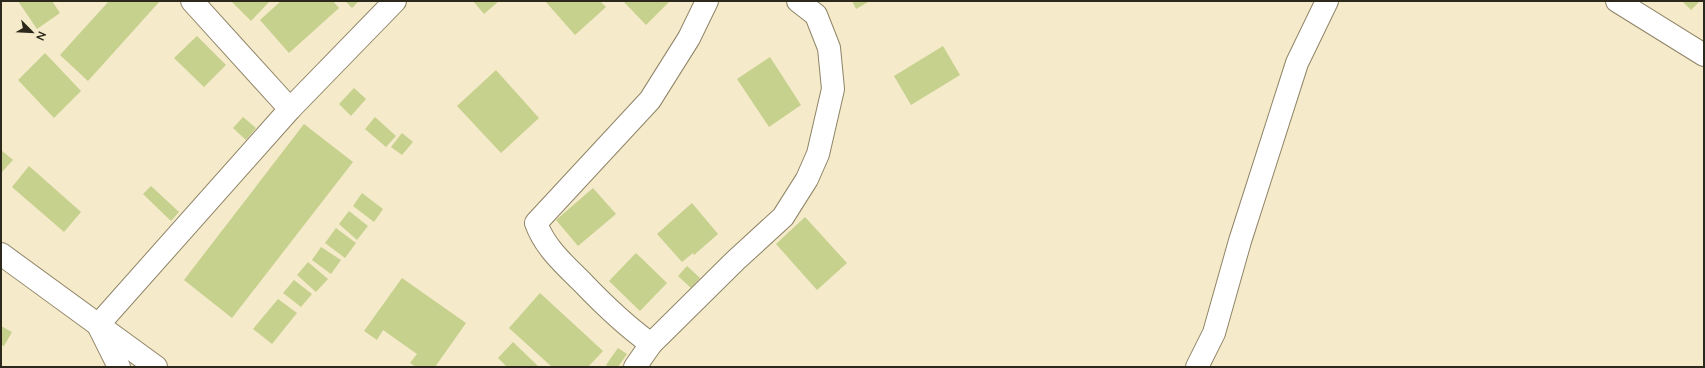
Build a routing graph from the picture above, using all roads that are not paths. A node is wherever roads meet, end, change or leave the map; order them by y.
1 (192, 1) edge
2 (395, 1) edge
3 (707, 1) edge
4 (798, 1) edge
5 (1327, 1) edge
6 (1617, 1) edge
7 (1704, 55) edge
8 (290, 109) junction
9 (1, 254) edge
10 (98, 325) junction
11 (651, 344) junction
12 (119, 367) edge
13 (156, 367) edge
14 (634, 367) edge
15 (1197, 367) edge

1 - 8 street
2 - 8 street
3 - 11 street
4 - 11 street
5 - 15 street
6 - 7 street
8 - 10 street
9 - 10 street
10 - 12 street
10 - 13 street
11 - 14 street

